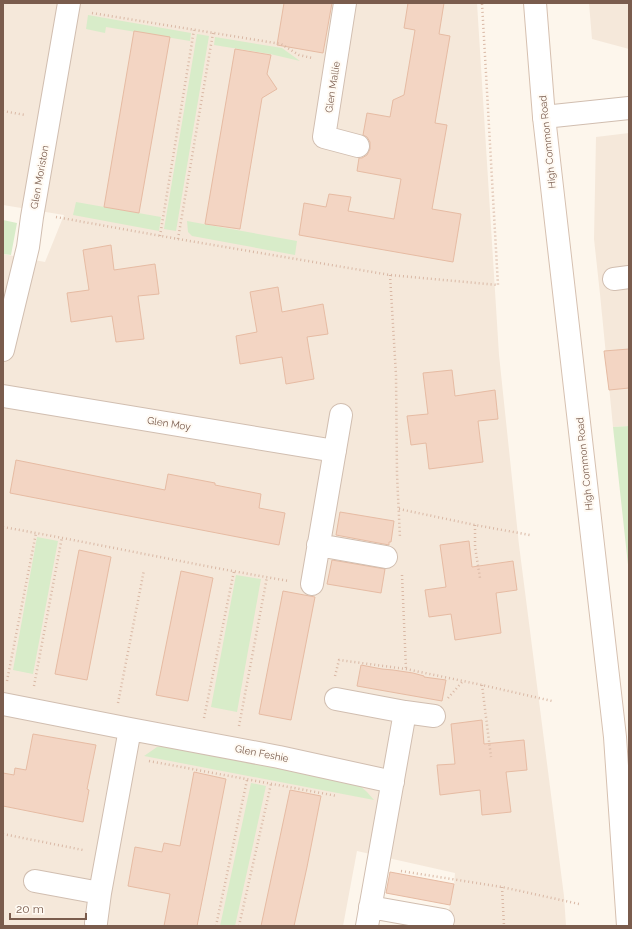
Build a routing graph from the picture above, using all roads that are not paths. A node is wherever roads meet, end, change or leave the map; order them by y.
1 (345, 3) edge
2 (535, 3) edge
3 (69, 6) edge
4 (629, 108) edge
5 (544, 117) junction
6 (358, 146) dead end
7 (3, 350) edge
8 (3, 396) edge
9 (341, 415) dead end
10 (335, 451) junction
11 (318, 545) junction
12 (386, 557) dead end
13 (312, 584) road end
14 (4, 694) edge
15 (336, 699) road end
16 (405, 712) junction
17 (434, 716) dead end
18 (122, 728) junction
19 (393, 782) junction
20 (35, 881) dead end
21 (100, 893) junction
22 (368, 917) edge
23 (444, 920) dead end
24 (96, 923) dead end
25 (628, 926) edge

1 - 6 street, Glen Mallie
2 - 5 street, High Common Road
3 - 7 street, Glen Moriston
4 - 5 street
5 - 25 street, High Common Road
8 - 10 street, Glen Moy
9 - 10 street
10 - 11 street
11 - 12 street
11 - 13 street
14 - 18 street, Glen Feshie
15 - 16 street
16 - 17 street
16 - 19 street
18 - 19 street, Glen Feshie
18 - 21 street
19 - 22 street
20 - 21 street
21 - 24 street
22 - 23 street

